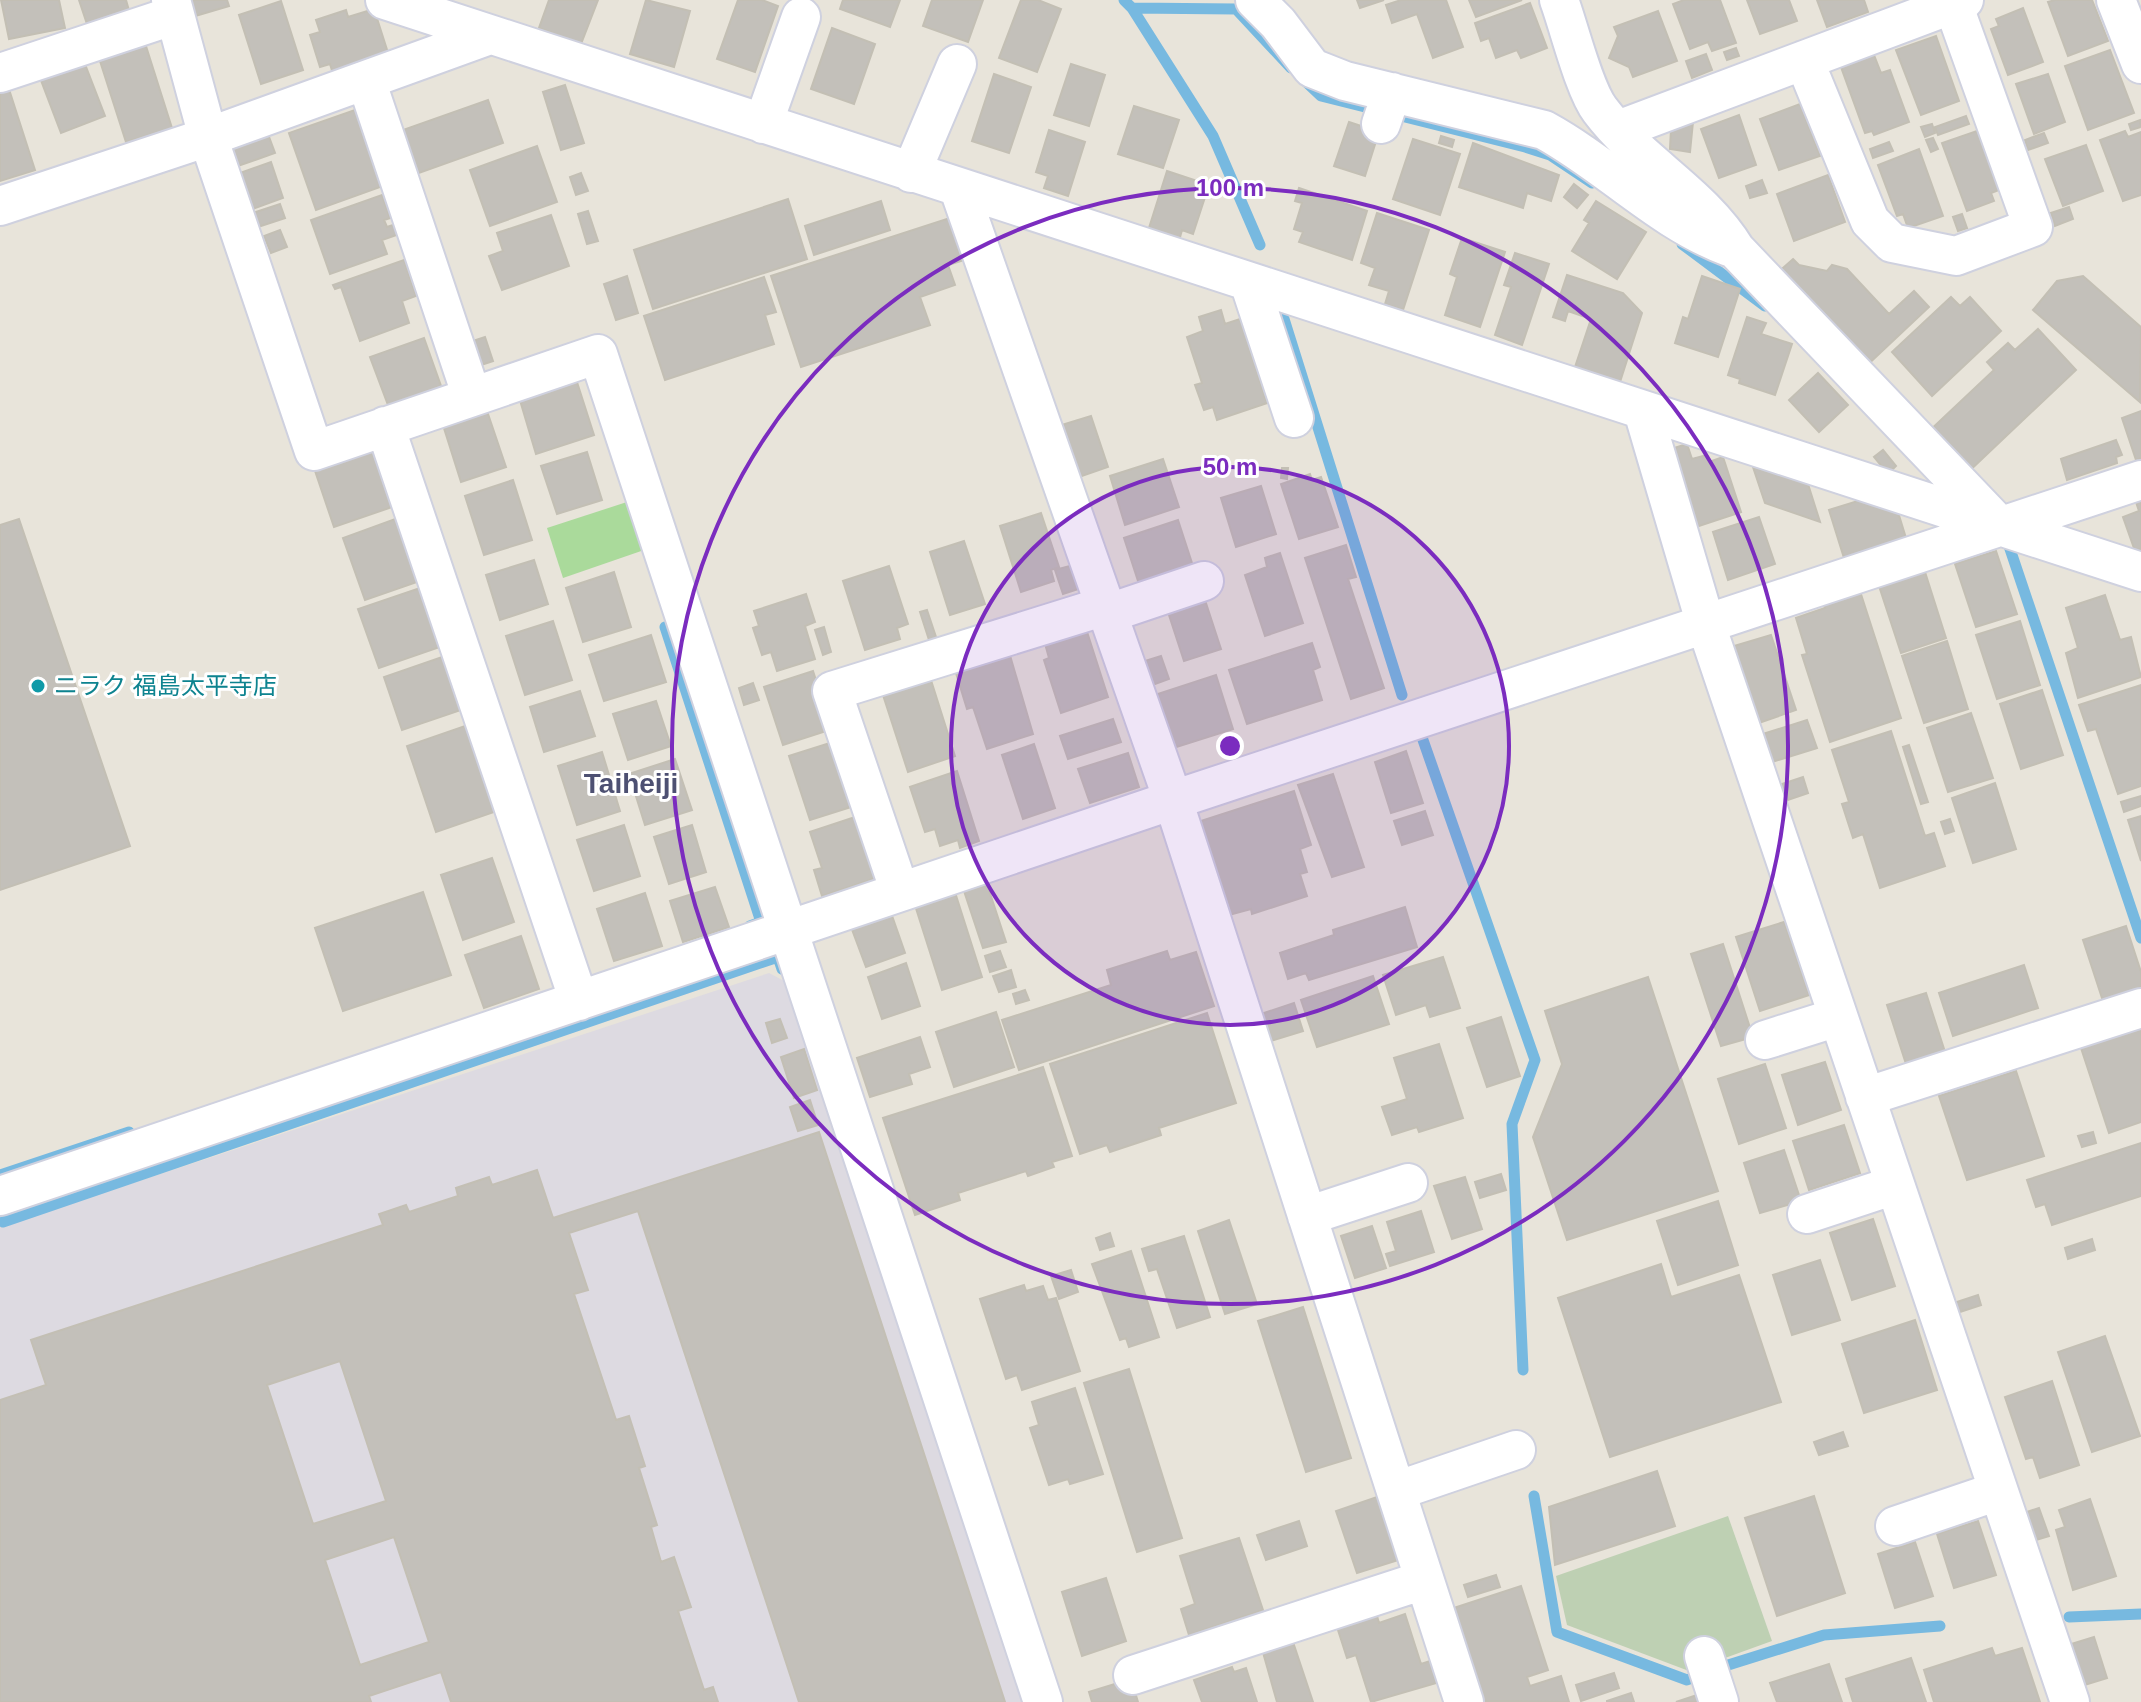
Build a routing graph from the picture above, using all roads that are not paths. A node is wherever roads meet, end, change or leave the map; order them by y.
1 (385, 0) edge
2 (1255, 0) edge
3 (1559, 0) edge
4 (2116, 0) edge
5 (1958, 2) edge
6 (173, 8) edge
7 (801, 17) dead end
8 (490, 35) junction
9 (1804, 60) junction
10 (957, 64) dead end
11 (2141, 64) edge
12 (0, 73) edge
13 (366, 80) junction
14 (763, 124) junction
15 (1618, 130) junction
16 (208, 137) junction
17 (911, 173) junction
18 (959, 189) junction
19 (0, 206) edge
20 (1736, 250) junction
21 (1249, 282) junction
22 (472, 397) junction
23 (1643, 411) junction
24 (1294, 418) dead end
25 (385, 426) junction
26 (2141, 480) edge
27 (1999, 526) junction
28 (2141, 572) edge
29 (1204, 581) dead end
30 (1107, 610) junction
31 (1706, 625) junction
32 (1173, 800) junction
33 (900, 892) junction
34 (786, 930) junction
35 (579, 1001) junction
36 (2141, 1008) edge
37 (1838, 1017) junction
38 (1765, 1040) dead end
39 (1865, 1097) junction
40 (1408, 1183) dead end
41 (1895, 1185) junction
42 (0, 1196) edge
43 (1807, 1214) dead end
44 (1307, 1216) junction
45 (1516, 1450) dead end
46 (1396, 1491) junction
47 (1998, 1491) junction
48 (1895, 1526) dead end
49 (1424, 1580) junction
50 (1704, 1656) dead end
51 (1133, 1675) dead end
52 (1043, 1702) edge
53 (1464, 1702) edge
54 (1719, 1702) edge
55 (2070, 1702) edge

1 - 8 street
2 - 20 street
3 - 15 street
4 - 11 street
5 - 9 street
5 - 9 street
6 - 12 street
6 - 16 street
7 - 14 street
8 - 13 street
8 - 14 street
9 - 15 street
10 - 17 street
13 - 16 street
13 - 22 street
14 - 17 street
15 - 20 street
16 - 19 street
16 - 25 street
17 - 18 street
18 - 21 street
18 - 30 street
20 - 27 street
21 - 23 street
21 - 24 street
22 - 25 street
22 - 34 street
23 - 27 street
23 - 31 street
25 - 35 street
26 - 27 street
27 - 28 street
27 - 31 street
29 - 30 street
30 - 32 street
30 - 33 street
31 - 32 street
31 - 37 street
32 - 33 street
32 - 44 street
33 - 34 street
34 - 35 street
34 - 52 street
35 - 42 street
36 - 39 street
37 - 38 street
37 - 39 street
39 - 41 street
40 - 44 street
41 - 43 street
41 - 47 street
44 - 46 street
45 - 46 street
46 - 49 street
47 - 48 street
47 - 55 street
49 - 51 street
49 - 53 street
50 - 54 street

